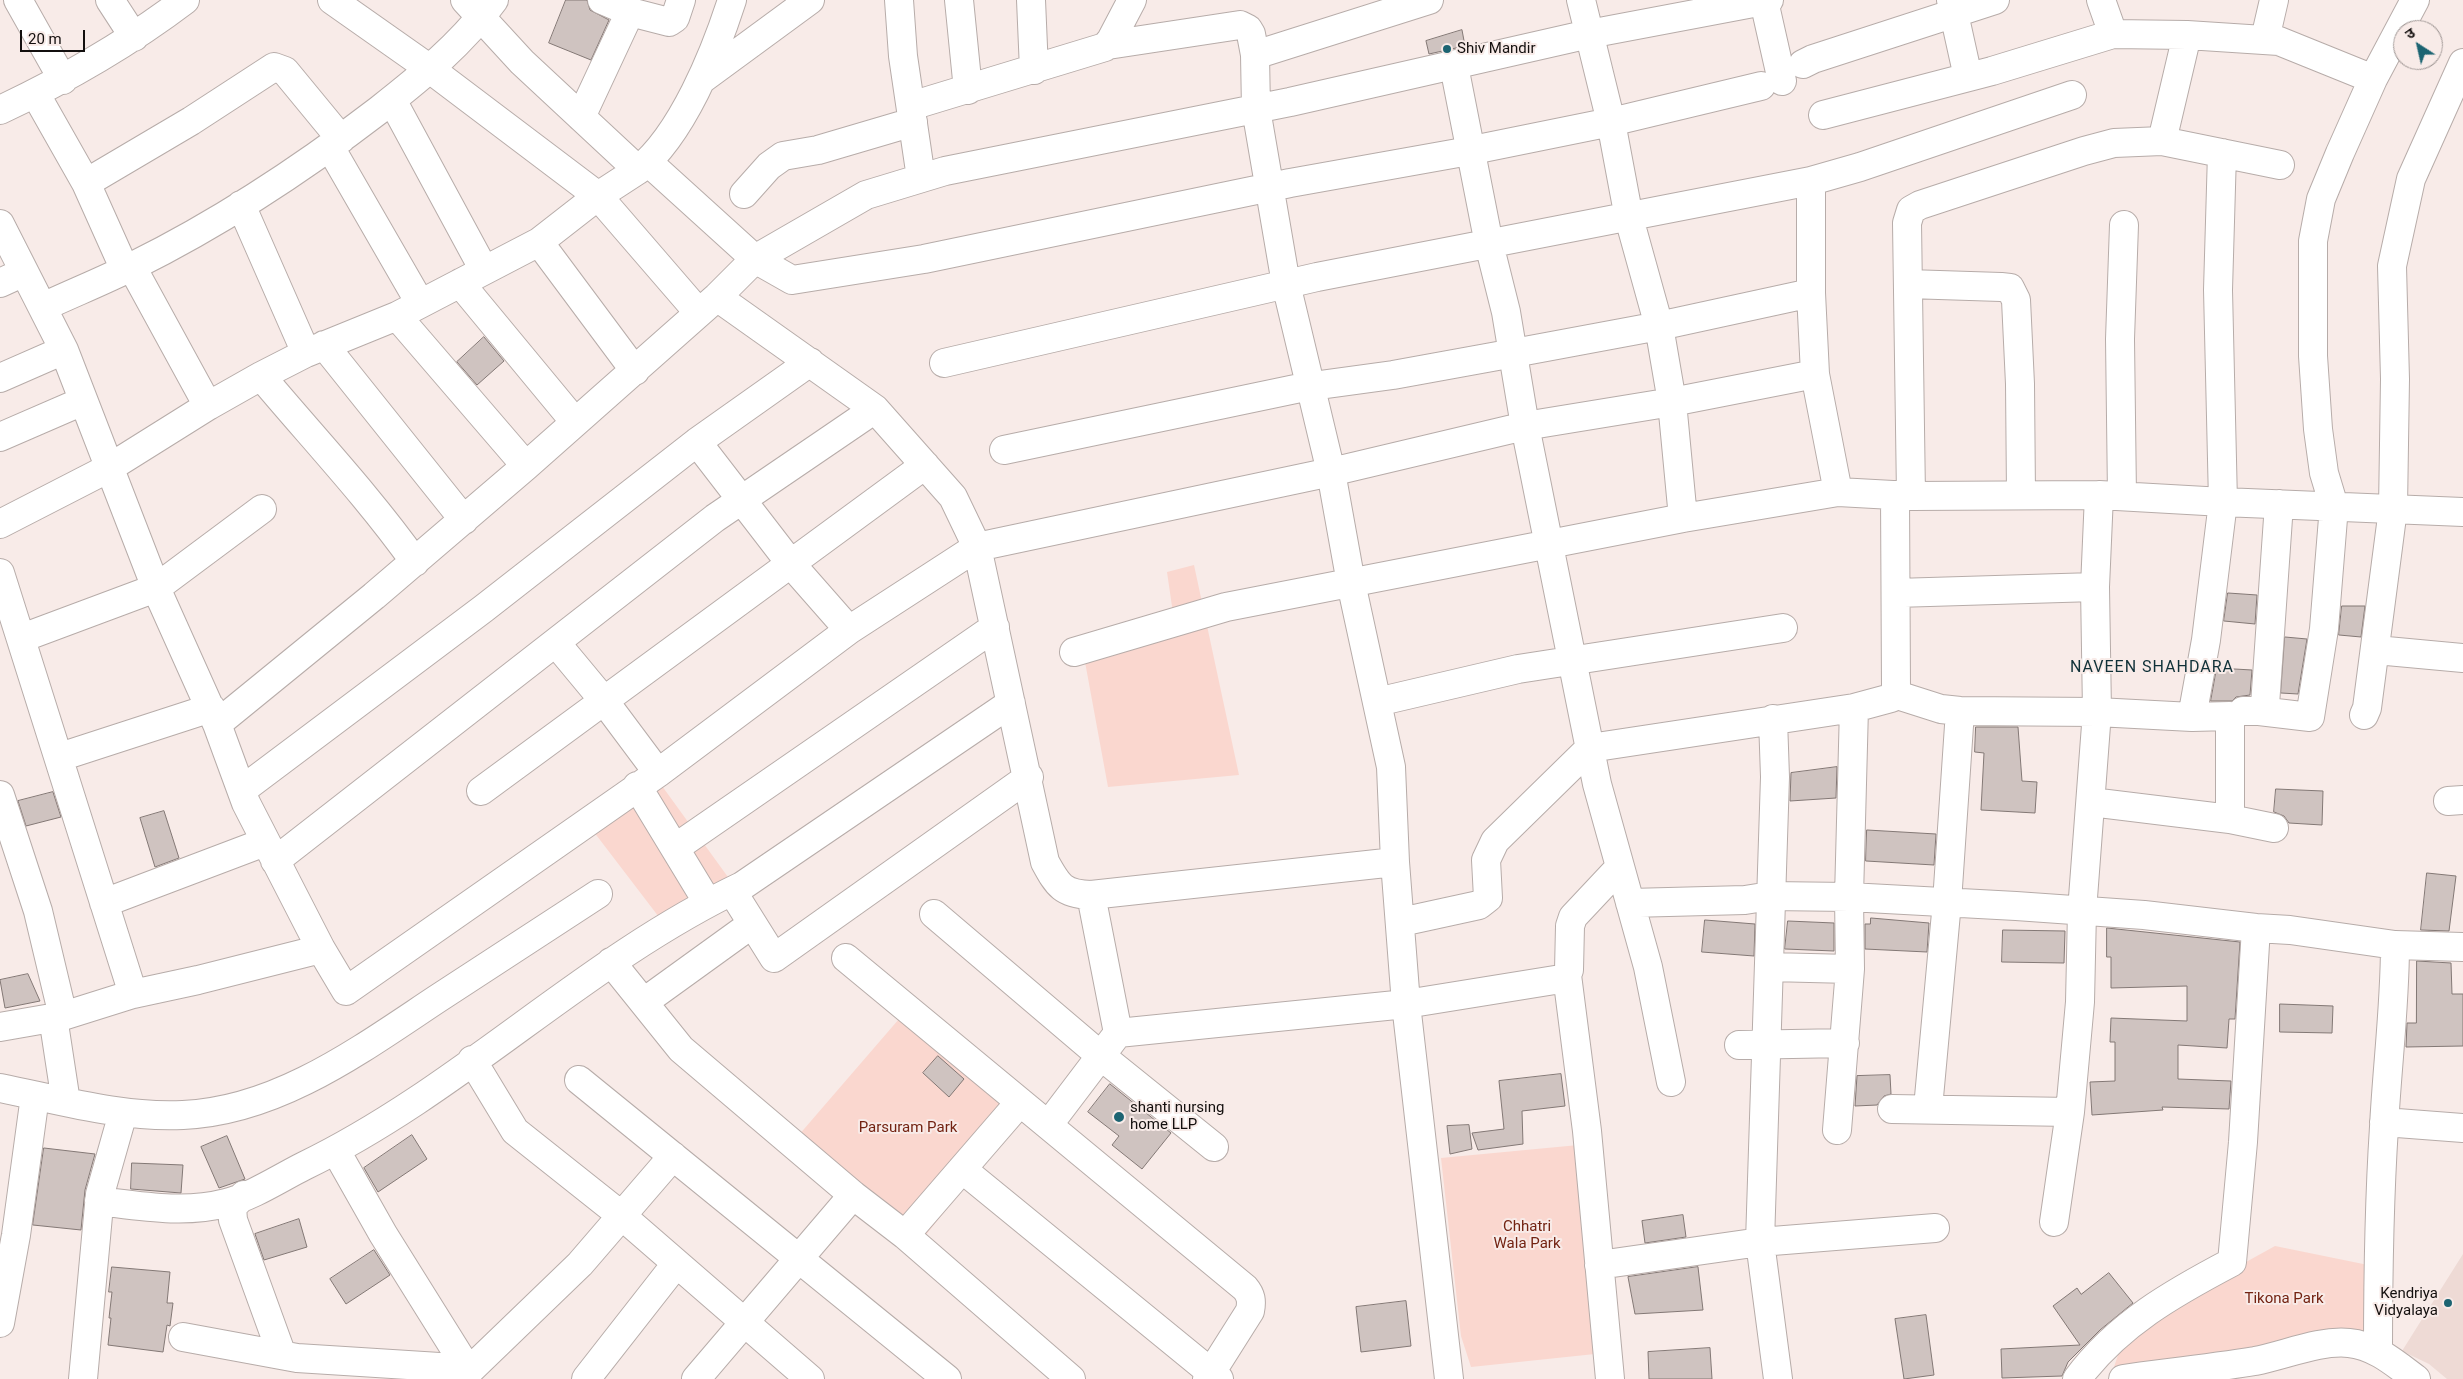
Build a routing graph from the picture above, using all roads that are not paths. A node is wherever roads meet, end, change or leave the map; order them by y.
1 (18, 0) edge
2 (110, 0) edge
3 (185, 0) edge
4 (332, 0) edge
5 (602, 0) edge
6 (681, 0) edge
7 (732, 0) edge
8 (810, 0) edge
9 (899, 0) edge
10 (959, 0) edge
11 (1031, 0) edge
12 (1132, 0) edge
13 (1429, 0) edge
14 (1581, 0) edge
15 (1995, 0) edge
16 (2101, 0) edge
17 (2274, 0) edge
18 (2415, 0) edge
19 (1767, 1) edge
20 (1736, 3) edge
21 (480, 5) edge
22 (1953, 6) edge
23 (630, 12) junction
24 (1589, 34) junction
25 (2113, 34) junction
26 (2187, 35) junction
27 (134, 37) junction
28 (2266, 39) junction
29 (1108, 45) junction
30 (1255, 55) junction
31 (2463, 63) edge
32 (1454, 66) junction
33 (430, 69) junction
34 (1034, 70) junction
35 (1782, 77) junction
36 (1968, 77) junction
37 (2373, 79) junction
38 (63, 80) junction
39 (700, 81) junction
40 (968, 90) junction
41 (35, 93) junction
42 (2072, 94) dead end
43 (392, 100) junction
44 (1256, 109) junction
45 (0, 110) edge
46 (912, 114) junction
47 (1822, 115) dead end
48 (581, 117) junction
49 (1611, 122) junction
50 (2162, 141) junction
51 (336, 143) junction
52 (1470, 150) junction
53 (2222, 153) junction
54 (2280, 165) dead end
55 (643, 166) junction
56 (921, 178) junction
57 (1812, 181) junction
58 (86, 183) junction
59 (1269, 189) junction
60 (744, 194) dead end
61 (598, 196) junction
62 (241, 205) junction
63 (1630, 218) junction
64 (0, 224) edge
65 (2124, 225) dead end
66 (539, 242) junction
67 (1489, 244) junction
68 (755, 259) junction
69 (129, 268) junction
70 (484, 270) junction
71 (24, 272) junction
72 (460, 283) junction
73 (0, 284) edge
74 (1286, 284) junction
75 (1908, 284) junction
76 (1811, 293) junction
77 (708, 305) junction
78 (43, 307) junction
79 (409, 309) junction
80 (1659, 326) junction
81 (315, 349) junction
82 (64, 350) junction
83 (1514, 353) junction
84 (810, 362) junction
85 (944, 363) dead end
86 (635, 371) junction
87 (1815, 374) junction
88 (261, 376) junction
89 (0, 378) edge
90 (1309, 387) junction
91 (83, 401) junction
92 (1672, 402) junction
93 (208, 406) junction
94 (875, 409) junction
95 (576, 422) junction
96 (1525, 426) junction
97 (0, 437) edge
98 (697, 442) junction
99 (1004, 450) dead end
100 (526, 466) junction
101 (925, 466) junction
102 (109, 468) junction
103 (1331, 472) junction
104 (1838, 492) junction
105 (1903, 495) junction
106 (2021, 495) junction
107 (2111, 495) junction
108 (742, 499) junction
109 (2223, 502) junction
110 (2279, 504) junction
111 (2334, 506) junction
112 (262, 509) dead end
113 (2393, 509) junction
114 (2463, 512) edge
115 (1683, 518) junction
116 (464, 520) junction
117 (0, 524) edge
118 (1550, 544) junction
119 (977, 547) junction
120 (414, 562) junction
121 (791, 564) junction
122 (0, 573) edge
123 (1351, 583) junction
124 (2096, 587) junction
125 (156, 588) junction
126 (1896, 593) junction
127 (995, 627) junction
128 (1783, 628) dead end
129 (849, 630) junction
130 (22, 638) junction
131 (556, 642) junction
132 (2376, 650) junction
133 (1074, 652) dead end
134 (2463, 658) edge
135 (1573, 662) junction
136 (1894, 694) junction
137 (604, 702) junction
138 (1377, 702) junction
139 (1011, 703) junction
140 (1854, 708) junction
141 (2259, 710) junction
142 (1960, 711) junction
143 (2097, 712) junction
144 (2364, 715) dead end
145 (214, 716) junction
146 (2230, 716) junction
147 (2192, 717) junction
148 (1773, 719) junction
149 (1590, 748) junction
150 (60, 757) junction
151 (1029, 777) junction
152 (648, 779) junction
153 (242, 790) junction
154 (481, 791) dead end
155 (0, 795) edge
156 (2091, 802) junction
157 (2230, 819) junction
158 (2274, 828) dead end
159 (675, 848) junction
160 (270, 852) junction
161 (1395, 862) junction
162 (1619, 868) junction
163 (732, 891) junction
164 (598, 894) dead end
165 (1091, 895) junction
166 (1770, 896) junction
167 (1849, 897) junction
168 (1947, 902) junction
169 (104, 903) junction
170 (708, 903) junction
171 (1630, 904) junction
172 (2082, 911) junction
173 (934, 914) dead end
174 (1401, 922) junction
175 (752, 924) junction
176 (2256, 928) junction
177 (2395, 945) junction
178 (2463, 947) edge
179 (321, 949) junction
180 (846, 958) dead end
181 (611, 962) junction
182 (1770, 968) junction
183 (1850, 969) junction
184 (1567, 975) junction
185 (134, 994) junction
186 (644, 1002) junction
187 (1406, 1004) junction
188 (58, 1016) junction
189 (0, 1027) edge
190 (1118, 1033) junction
191 (1845, 1043) junction
192 (1752, 1045) junction
193 (1101, 1056) junction
194 (472, 1060) junction
195 (579, 1080) dead end
196 (1671, 1082) dead end
197 (0, 1088) edge
198 (35, 1096) junction
199 (66, 1102) junction
200 (1020, 1102) junction
201 (1928, 1108) junction
202 (1892, 1109) dead end
203 (2070, 1112) junction
204 (123, 1113) junction
205 (2384, 1122) junction
206 (1049, 1124) junction
207 (2463, 1128) edge
208 (1837, 1130) dead end
209 (1214, 1147) dead end
210 (336, 1151) junction
211 (673, 1156) junction
212 (962, 1169) junction
213 (853, 1195) junction
214 (244, 1196) junction
215 (99, 1201) junction
216 (622, 1216) junction
217 (2054, 1222) dead end
218 (1935, 1228) dead end
219 (905, 1235) junction
220 (1760, 1242) junction
221 (798, 1259) junction
222 (676, 1264) junction
223 (1599, 1265) junction
224 (0, 1323) edge
225 (744, 1324) junction
226 (184, 1337) dead end
227 (2378, 1352) junction
228 (282, 1355) junction
229 (468, 1370) junction
230 (2249, 1370) edge
231 (1212, 1377) edge
232 (83, 1379) edge
233 (586, 1379) edge
234 (696, 1379) edge
235 (810, 1379) edge
236 (947, 1379) edge
237 (1071, 1379) edge
238 (1449, 1379) edge
239 (1610, 1379) edge
240 (1778, 1379) edge
241 (2077, 1379) edge
242 (2123, 1379) edge
243 (2416, 1379) edge

1 - 38 street
2 - 27 street
3 - 27 street
4 - 33 street
5 - 23 street
6 - 23 street
7 - 39 street
8 - 39 street
9 - 46 street
10 - 40 street
11 - 34 street
12 - 29 street
13 - 30 street
14 - 24 street
15 - 22 street
16 - 25 street
17 - 28 street
18 - 37 street
19 - 20 street
19 - 35 street
20 - 24 street
21 - 33 street
21 - 48 street
22 - 35 street
22 - 36 street
23 - 48 street
24 - 32 street
24 - 49 street
25 - 26 street
25 - 36 street
26 - 28 street
26 - 50 street
27 - 38 street
28 - 37 street
29 - 30 street
29 - 34 street
30 - 44 street
31 - 113 street
32 - 44 street
32 - 52 street
33 - 43 street
33 - 61 street
34 - 40 street
35 - 49 street
36 - 47 street
37 - 111 street
38 - 41 street
39 - 55 street
40 - 46 street
41 - 45 street
41 - 58 street
42 - 57 street
43 - 51 street
43 - 70 street
44 - 56 street
44 - 59 street
46 - 56 street
46 - 60 street
48 - 55 street
49 - 52 street
49 - 63 street
50 - 53 street
50 - 75 street
51 - 58 street
51 - 62 street
51 - 79 street
52 - 59 street
52 - 67 street
53 - 54 street
53 - 109 street
55 - 61 street
55 - 68 street
56 - 68 street
57 - 63 street
57 - 76 street
58 - 69 street
59 - 68 street
59 - 74 street
61 - 66 street
61 - 77 street
62 - 69 street
62 - 81 street
63 - 67 street
63 - 80 street
64 - 71 street
65 - 107 street
66 - 70 street
66 - 86 street
67 - 74 street
67 - 83 street
68 - 77 street
69 - 78 street
69 - 93 street
70 - 72 street
71 - 73 street
71 - 78 street
72 - 79 street
72 - 95 street
74 - 85 street
74 - 90 street
75 - 105 street
75 - 106 street
76 - 80 street
76 - 87 street
77 - 84 street
77 - 86 street
78 - 82 street
79 - 81 street
79 - 100 street
80 - 83 street
80 - 92 street
81 - 88 street
81 - 116 street
82 - 89 street
82 - 91 street
83 - 90 street
83 - 96 street
84 - 94 street
84 - 98 street
86 - 95 street
87 - 92 street
87 - 104 street
88 - 93 street
88 - 120 street
90 - 99 street
90 - 103 street
91 - 97 street
91 - 102 street
92 - 96 street
92 - 115 street
93 - 102 street
94 - 101 street
94 - 108 street
95 - 100 street
96 - 103 street
96 - 118 street
98 - 108 street
98 - 153 street
100 - 116 street
101 - 119 street
101 - 121 street
102 - 117 street
102 - 125 street
103 - 119 street
103 - 123 street
104 - 105 street
104 - 115 street
105 - 106 street
105 - 126 street
106 - 107 street
107 - 109 street
107 - 124 street
108 - 121 street
108 - 131 street
109 - 110 street
109 - 147 street
110 - 111 street
110 - 141 street
111 - 113 street
111 - 141 street
112 - 125 street
113 - 114 street
113 - 132 street
115 - 118 street
116 - 120 street
118 - 123 street
118 - 135 street
119 - 127 street
119 - 129 street
120 - 145 street
121 - 129 street
121 - 137 street
122 - 130 street
123 - 133 street
123 - 138 street
124 - 126 street
124 - 143 street
125 - 130 street
125 - 145 street
126 - 136 street
127 - 139 street
127 - 159 street
128 - 135 street
129 - 152 street
130 - 150 street
131 - 137 street
131 - 160 street
132 - 134 street
132 - 144 street
135 - 138 street
135 - 149 street
136 - 140 street
136 - 142 street
137 - 152 street
137 - 154 street
138 - 161 street
139 - 151 street
139 - 163 street
140 - 148 street
140 - 167 street
141 - 146 street
142 - 143 street
142 - 168 street
143 - 147 street
143 - 156 street
145 - 150 street
145 - 153 street
146 - 147 street
146 - 157 street
148 - 149 street
148 - 166 street
149 - 162 street
149 - 174 street
150 - 169 street
151 - 165 street
151 - 175 street
152 - 159 street
152 - 179 street
153 - 160 street
155 - 188 street
156 - 157 street
156 - 172 street
157 - 158 street
159 - 170 street
160 - 169 street
160 - 179 street
161 - 165 street
161 - 174 street
162 - 171 street
162 - 184 street
163 - 170 street
163 - 175 street
164 - 204 street
165 - 190 street
166 - 167 street
166 - 171 street
166 - 182 street
167 - 168 street
167 - 183 street
168 - 172 street
168 - 201 street
169 - 185 street
170 - 181 street
171 - 196 street
172 - 176 street
172 - 203 street
173 - 193 street
174 - 187 street
175 - 186 street
176 - 177 street
176 - 241 street
177 - 178 street
177 - 205 street
179 - 185 street
180 - 200 street
181 - 186 street
181 - 194 street
182 - 183 street
182 - 192 street
183 - 191 street
184 - 187 street
184 - 223 street
185 - 188 street
186 - 213 street
187 - 190 street
187 - 238 street
188 - 189 street
188 - 199 street
190 - 193 street
191 - 192 street
191 - 208 street
192 - 220 street
193 - 206 street
193 - 209 street
194 - 210 street
194 - 216 street
195 - 211 street
197 - 198 street
198 - 199 street
198 - 224 street
199 - 204 street
200 - 206 street
200 - 212 street
201 - 202 street
201 - 203 street
203 - 217 street
204 - 215 street
205 - 207 street
205 - 227 street
206 - 231 street
210 - 214 street
210 - 229 street
211 - 216 street
211 - 221 street
212 - 219 street
212 - 231 street
213 - 219 street
213 - 221 street
214 - 215 street
214 - 228 street
215 - 232 street
216 - 222 street
216 - 229 street
218 - 220 street
219 - 237 street
220 - 223 street
220 - 240 street
221 - 225 street
221 - 236 street
222 - 225 street
222 - 233 street
223 - 239 street
225 - 234 street
225 - 235 street
226 - 228 street
227 - 230 street
227 - 243 street
228 - 229 street
230 - 242 street

